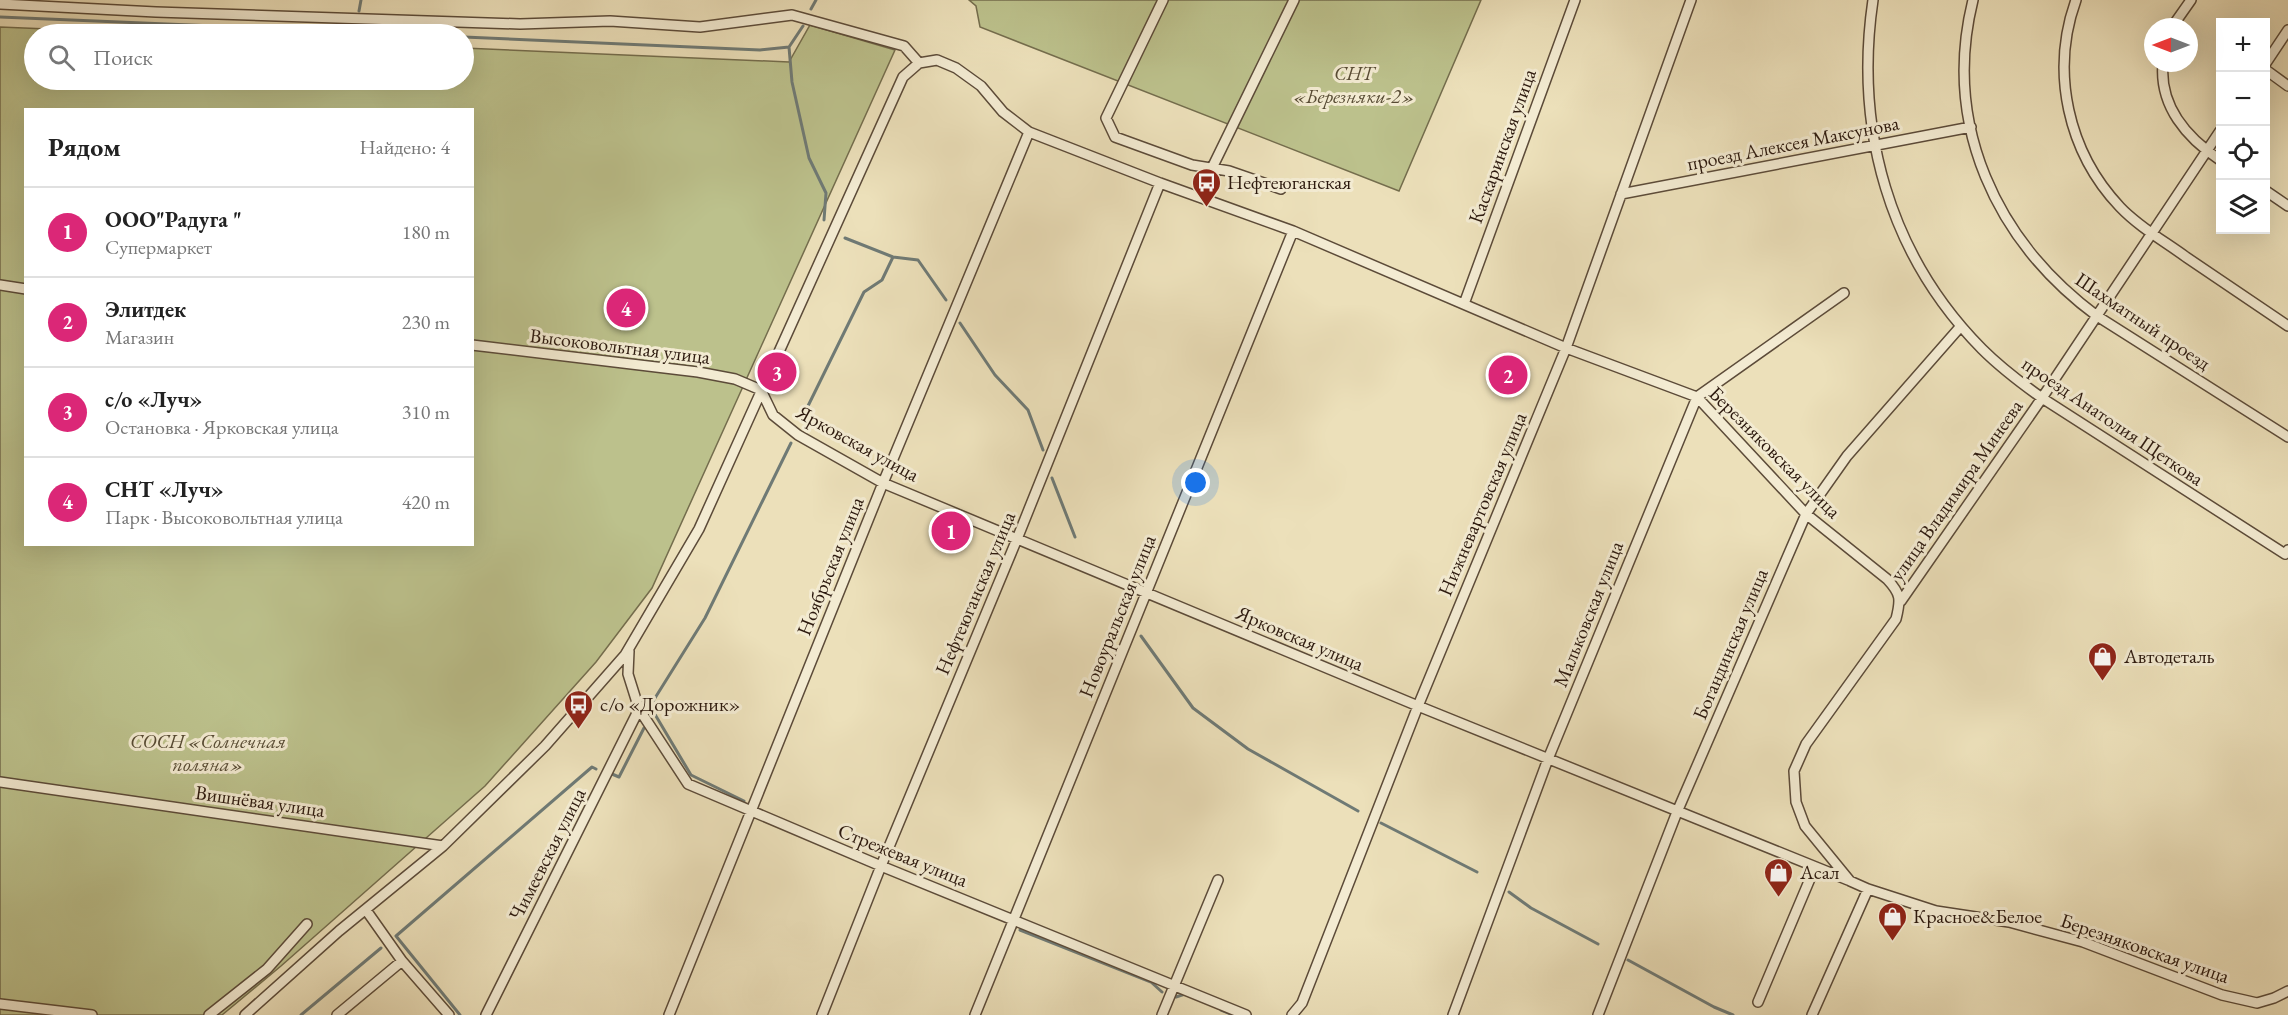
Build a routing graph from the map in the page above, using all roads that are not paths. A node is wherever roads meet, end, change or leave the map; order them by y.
1 (1163, 0) edge
2 (1294, 0) edge
3 (1575, 0) edge
4 (1691, 0) edge
5 (1873, 0) edge
6 (1974, 0) edge
7 (2076, 0) edge
8 (2191, 0) edge
9 (0, 4) edge
10 (2178, 18) edge
11 (2288, 30) edge
12 (2270, 56) edge
13 (919, 63) junction
14 (2164, 72) edge
15 (2268, 72) edge
16 (2288, 86) edge
17 (1971, 127) junction
18 (1029, 132) junction
19 (2216, 137) edge
20 (1874, 146) junction
21 (2207, 151) junction
22 (2216, 157) edge
23 (1212, 168) junction
24 (1160, 183) junction
25 (1281, 189) dead end
26 (1621, 194) junction
27 (2270, 194) edge
28 (1204, 199) junction
29 (2288, 206) edge
30 (1293, 231) junction
31 (2152, 233) junction
32 (0, 285) edge
33 (24, 288) edge
34 (1844, 293) dead end
35 (1464, 304) junction
36 (2097, 316) junction
37 (1961, 326) junction
38 (2288, 326) edge
39 (474, 345) edge
40 (1566, 348) junction
41 (761, 390) junction
42 (1697, 397) junction
43 (2042, 398) junction
44 (2288, 437) edge
45 (883, 483) junction
46 (1806, 514) junction
47 (1017, 539) junction
48 (2288, 550) edge
49 (1146, 593) junction
50 (1901, 601) junction
51 (629, 649) junction
52 (1418, 706) junction
53 (639, 709) junction
54 (1548, 759) junction
55 (0, 782) edge
56 (1677, 812) junction
57 (752, 813) junction
58 (442, 846) junction
59 (880, 866) junction
60 (1815, 867) junction
61 (1218, 880) dead end
62 (1850, 881) junction
63 (1868, 889) junction
64 (366, 910) junction
65 (1013, 919) junction
66 (308, 924) dead end
67 (402, 961) junction
68 (1174, 986) junction
69 (2288, 991) edge
70 (1758, 1002) dead end
71 (0, 1004) edge
72 (92, 1015) edge
73 (209, 1015) edge
74 (245, 1015) edge
75 (337, 1015) edge
76 (449, 1015) edge
77 (486, 1015) edge
78 (669, 1015) edge
79 (822, 1015) edge
80 (975, 1015) edge
81 (1162, 1015) edge
82 (1246, 1015) edge
83 (1292, 1015) edge
84 (1454, 1015) edge
85 (1598, 1015) edge
86 (1812, 1015) edge

1 - 23 street
2 - 23 street
3 - 35 street, Каскаринская улица
4 - 26 street, Нижневартовская улица
5 - 20 street, проезд Анатолия Щеткова
6 - 17 street, Шахматный проезд
7 - 31 street
8 - 10 street
9 - 13 street
11 - 12 street
13 - 18 street, Березняковская улица
13 - 41 street
14 - 21 street
15 - 16 street
17 - 20 street, проезд Алексея Максунова
17 - 36 street, Шахматный проезд
18 - 24 street, Березняковская улица
18 - 45 street, Ноябрьская улица
19 - 21 street, улица Владимира Минеева
20 - 26 street, проезд Алексея Максунова
20 - 37 street, проезд Анатолия Щеткова
21 - 22 street
21 - 31 street, улица Владимира Минеева
23 - 25 street
23 - 28 street
24 - 28 street, Березняковская улица
24 - 47 street, Нефтеюганская улица
26 - 40 street, Нижневартовская улица
27 - 29 street
28 - 30 street, Березняковская улица
30 - 35 street, Березняковская улица
30 - 49 street, Новоуральская улица
31 - 36 street, улица Владимира Минеева
31 - 38 street
32 - 33 street
34 - 42 street
35 - 40 street, Березняковская улица
36 - 43 street, улица Владимира Минеева
36 - 44 street, Шахматный проезд
37 - 43 street, проезд Анатолия Щеткова
37 - 46 street, Богандинская улица
39 - 41 street, Высоковольтная улица
40 - 42 street, Березняковская улица
40 - 52 street, Нижневартовская улица
41 - 45 street, Ярковская улица
41 - 51 street
42 - 46 street, Березняковская улица
42 - 54 street, Мальковская улица
43 - 48 street, проезд Анатолия Щеткова
43 - 50 street, улица Владимира Минеева
45 - 47 street, Ярковская улица
45 - 57 street, Ноябрьская улица
46 - 50 street, Березняковская улица
46 - 56 street, Богандинская улица
47 - 49 street, Ярковская улица
47 - 59 street, Нефтеюганская улица
49 - 52 street, Ярковская улица
49 - 65 street, Новоуральская улица
50 - 62 street, Березняковская улица
51 - 53 street, Стрежевая улица
51 - 58 street
52 - 54 street, Ярковская улица
52 - 83 street, Нижневартовская улица
53 - 57 street, Стрежевая улица
53 - 77 street, Чимеевская улица
54 - 56 street, Ярковская улица
54 - 84 street, Мальковская улица
55 - 58 street, Вишнёвая улица
56 - 60 street, Ярковская улица
56 - 85 street, Богандинская улица
57 - 59 street, Стрежевая улица
57 - 78 street, Ноябрьская улица
58 - 64 street
59 - 65 street, Стрежевая улица
59 - 79 street, Нефтеюганская улица
60 - 62 street, Ярковская улица
60 - 70 street
61 - 68 street
62 - 63 street, Березняковская улица
63 - 69 street, Березняковская улица
63 - 86 street
64 - 67 street
64 - 74 street
65 - 68 street, Стрежевая улица
65 - 80 street, Новоуральская улица
66 - 73 street
67 - 75 street
67 - 76 street
68 - 81 street
68 - 82 street, Стрежевая улица
71 - 72 street

